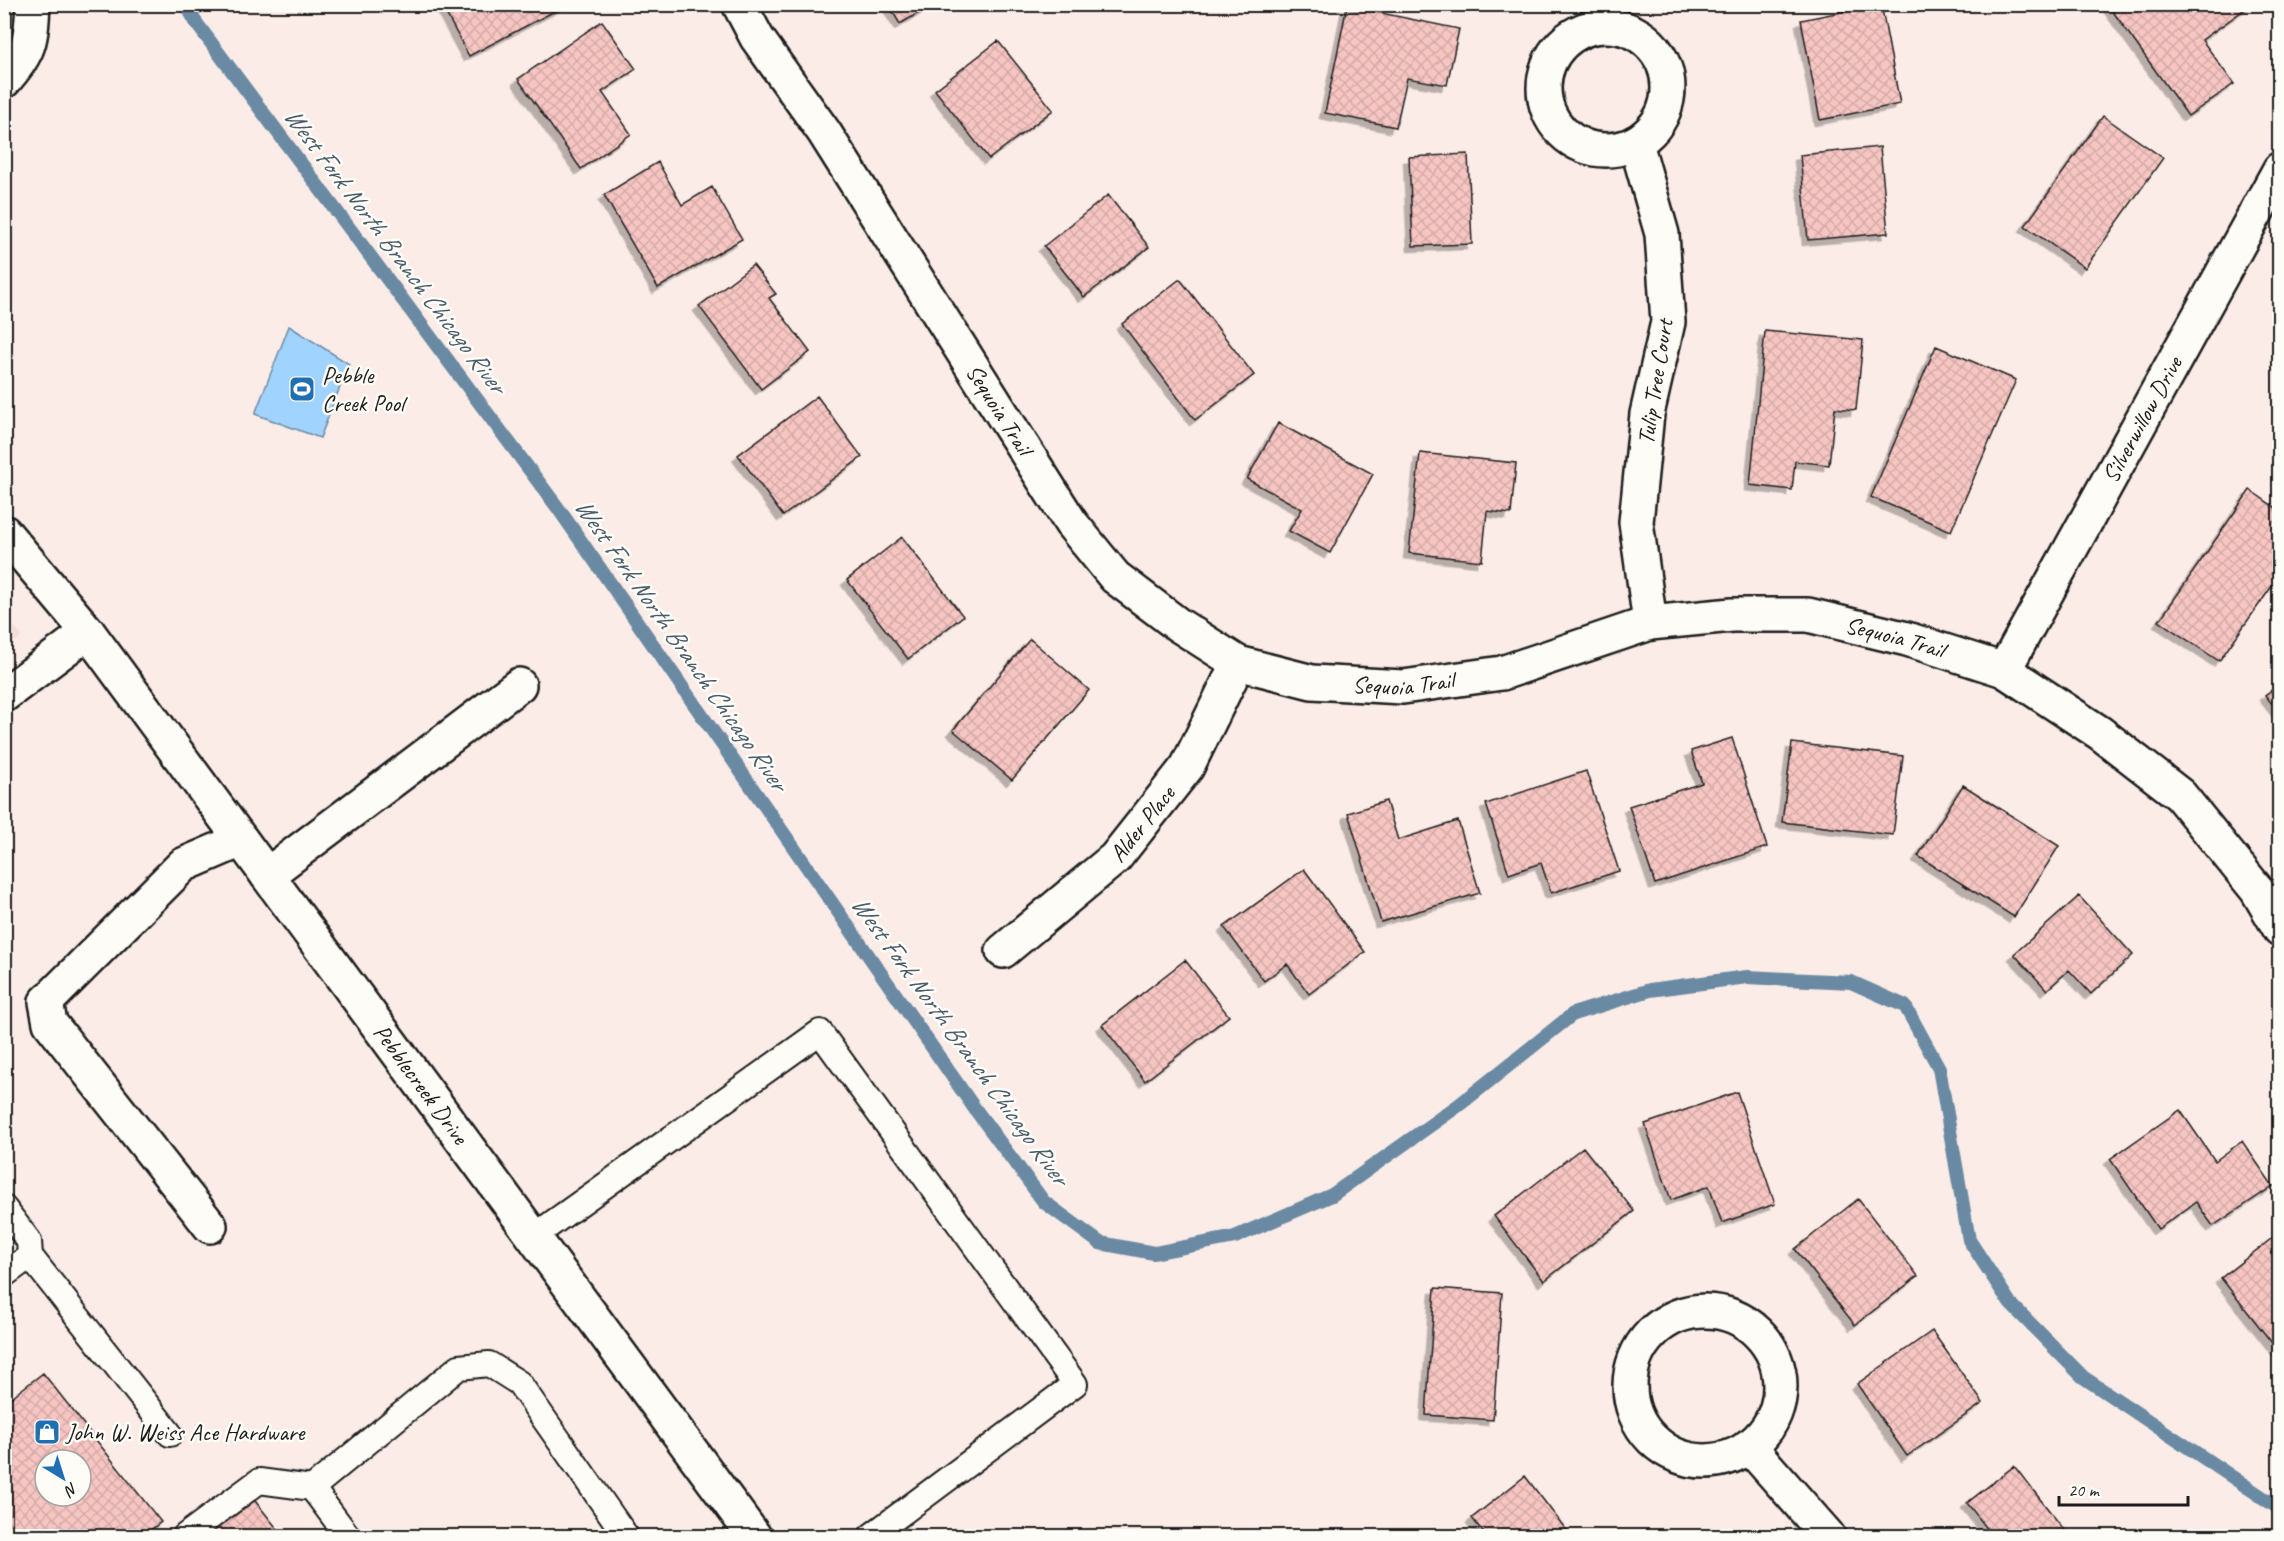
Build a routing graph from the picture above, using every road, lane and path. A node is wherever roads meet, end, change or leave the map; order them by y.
1 (33, 4) edge
2 (739, 4) edge
3 (4, 81) edge
4 (1636, 143) dead end
5 (2280, 169) edge
6 (4, 532) edge
7 (1650, 623) junction
8 (88, 632) junction
9 (1238, 663) junction
10 (2004, 670) junction
11 (519, 686) dead end
12 (4, 695) edge
13 (241, 840) junction
14 (267, 875) junction
15 (2280, 929) edge
16 (1003, 951) dead end
17 (4, 1208) edge
18 (210, 1226) dead end
19 (533, 1237) junction
20 (30, 1256) junction
21 (4, 1275) edge
22 (170, 1434) dead end
23 (1749, 1446) junction
24 (312, 1488) junction
25 (185, 1536) edge
26 (348, 1536) edge
27 (626, 1536) edge
28 (754, 1536) edge
29 (871, 1536) edge
30 (1828, 1536) edge

1 - 3 street
2 - 9 street, Sequoia Trail
4 - 7 street, Tulip Tree Court
5 - 10 street, Silverwillow Drive
6 - 8 street, Pebblecreek Drive
7 - 9 street, Sequoia Trail
7 - 10 street, Sequoia Trail
8 - 12 street
8 - 13 street, Pebblecreek Drive
9 - 16 street, Alder Place
10 - 15 street, Sequoia Trail
11 - 14 street
13 - 14 street, Pebblecreek Drive
13 - 18 street
14 - 19 street, Pebblecreek Drive
17 - 20 lane
19 - 28 street, Pebblecreek Drive
19 - 29 lane
20 - 21 lane
20 - 22 lane
23 - 23 street
23 - 30 street
24 - 25 lane
24 - 26 lane
24 - 27 lane

